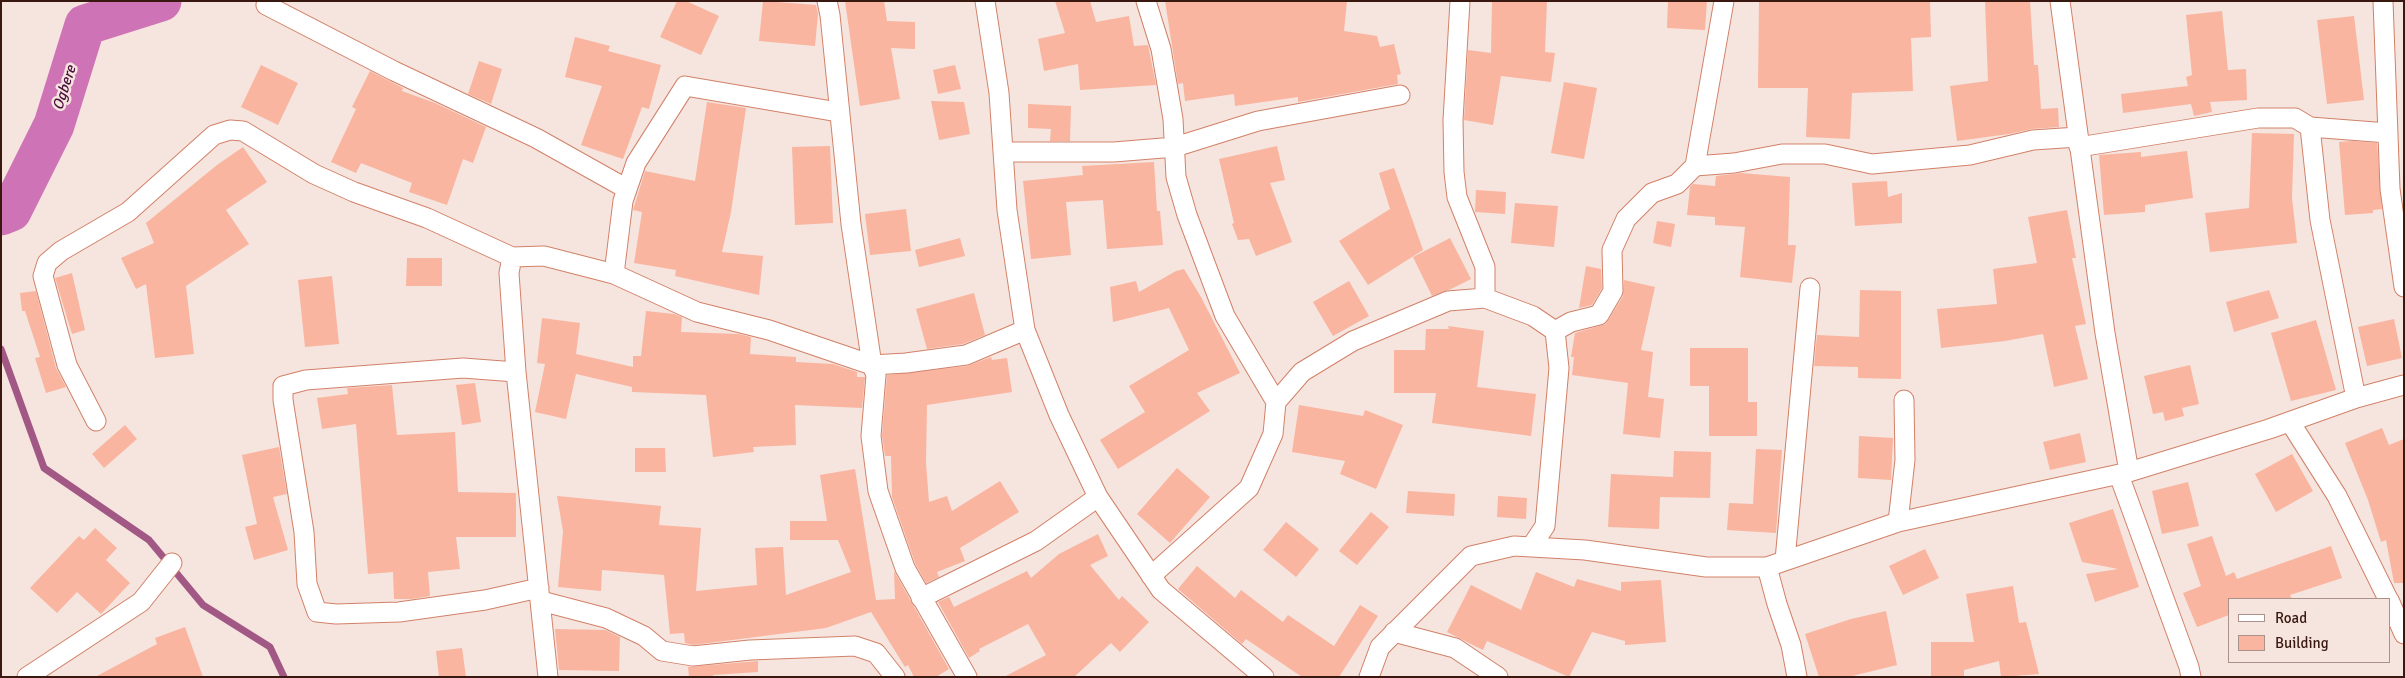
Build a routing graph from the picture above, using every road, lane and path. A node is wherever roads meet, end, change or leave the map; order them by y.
1 (827, 1) edge
2 (985, 1) edge
3 (1146, 1) edge
4 (1460, 1) edge
5 (1724, 1) edge
6 (2060, 1) edge
7 (2383, 1) edge
8 (266, 6) dead end
9 (1400, 95) dead end
10 (838, 112) junction
11 (2310, 127) junction
12 (2388, 133) junction
13 (2078, 142) junction
14 (1175, 147) junction
15 (1003, 152) junction
16 (1695, 166) junction
17 (627, 188) junction
18 (512, 257) junction
19 (614, 274) junction
20 (2404, 287) edge
21 (1810, 288) dead end
22 (1485, 298) junction
23 (1025, 330) junction
24 (1555, 331) junction
25 (872, 365) junction
26 (516, 372) junction
27 (2404, 385) edge
28 (2356, 398) junction
29 (1904, 400) dead end
30 (1276, 402) junction
31 (96, 421) dead end
32 (2290, 422) junction
33 (2124, 474) junction
34 (1098, 497) junction
35 (1898, 522) junction
36 (1531, 547) junction
37 (1785, 560) junction
38 (172, 563) dead end
39 (1767, 567) junction
40 (1151, 576) junction
41 (540, 595) junction
42 (921, 598) junction
43 (2387, 598) edge
44 (2390, 604) edge
45 (1394, 632) junction
46 (2404, 634) edge
47 (27, 677) edge
48 (548, 677) edge
49 (895, 677) edge
50 (967, 677) edge
51 (1264, 677) edge
52 (1369, 677) edge
53 (1498, 677) edge
54 (1797, 677) edge
55 (2191, 677) edge

1 - 10 street
2 - 15 street
3 - 14 street
4 - 22 street
5 - 16 street
6 - 13 street
7 - 12 street
8 - 17 street
9 - 14 street
10 - 17 street
10 - 25 street
11 - 12 street
11 - 13 street
11 - 28 street
12 - 20 street
13 - 16 street
13 - 33 street
14 - 15 street
14 - 30 street
15 - 23 street
16 - 24 street
17 - 19 street
18 - 19 street
18 - 26 street
18 - 31 street
19 - 25 street
21 - 37 street
22 - 24 street
22 - 30 street
23 - 25 street
23 - 34 street
24 - 36 street
25 - 42 street
26 - 41 street
26 - 41 street
27 - 28 street
28 - 32 street
29 - 35 street
30 - 40 street
32 - 33 street
32 - 43 street
33 - 35 street
33 - 55 street
34 - 40 street
34 - 42 street
35 - 37 street
36 - 39 street
36 - 45 street
37 - 39 street
38 - 47 street
39 - 54 street
40 - 51 street
41 - 48 street
41 - 49 street
42 - 50 street
44 - 46 street
45 - 52 street
45 - 53 street

